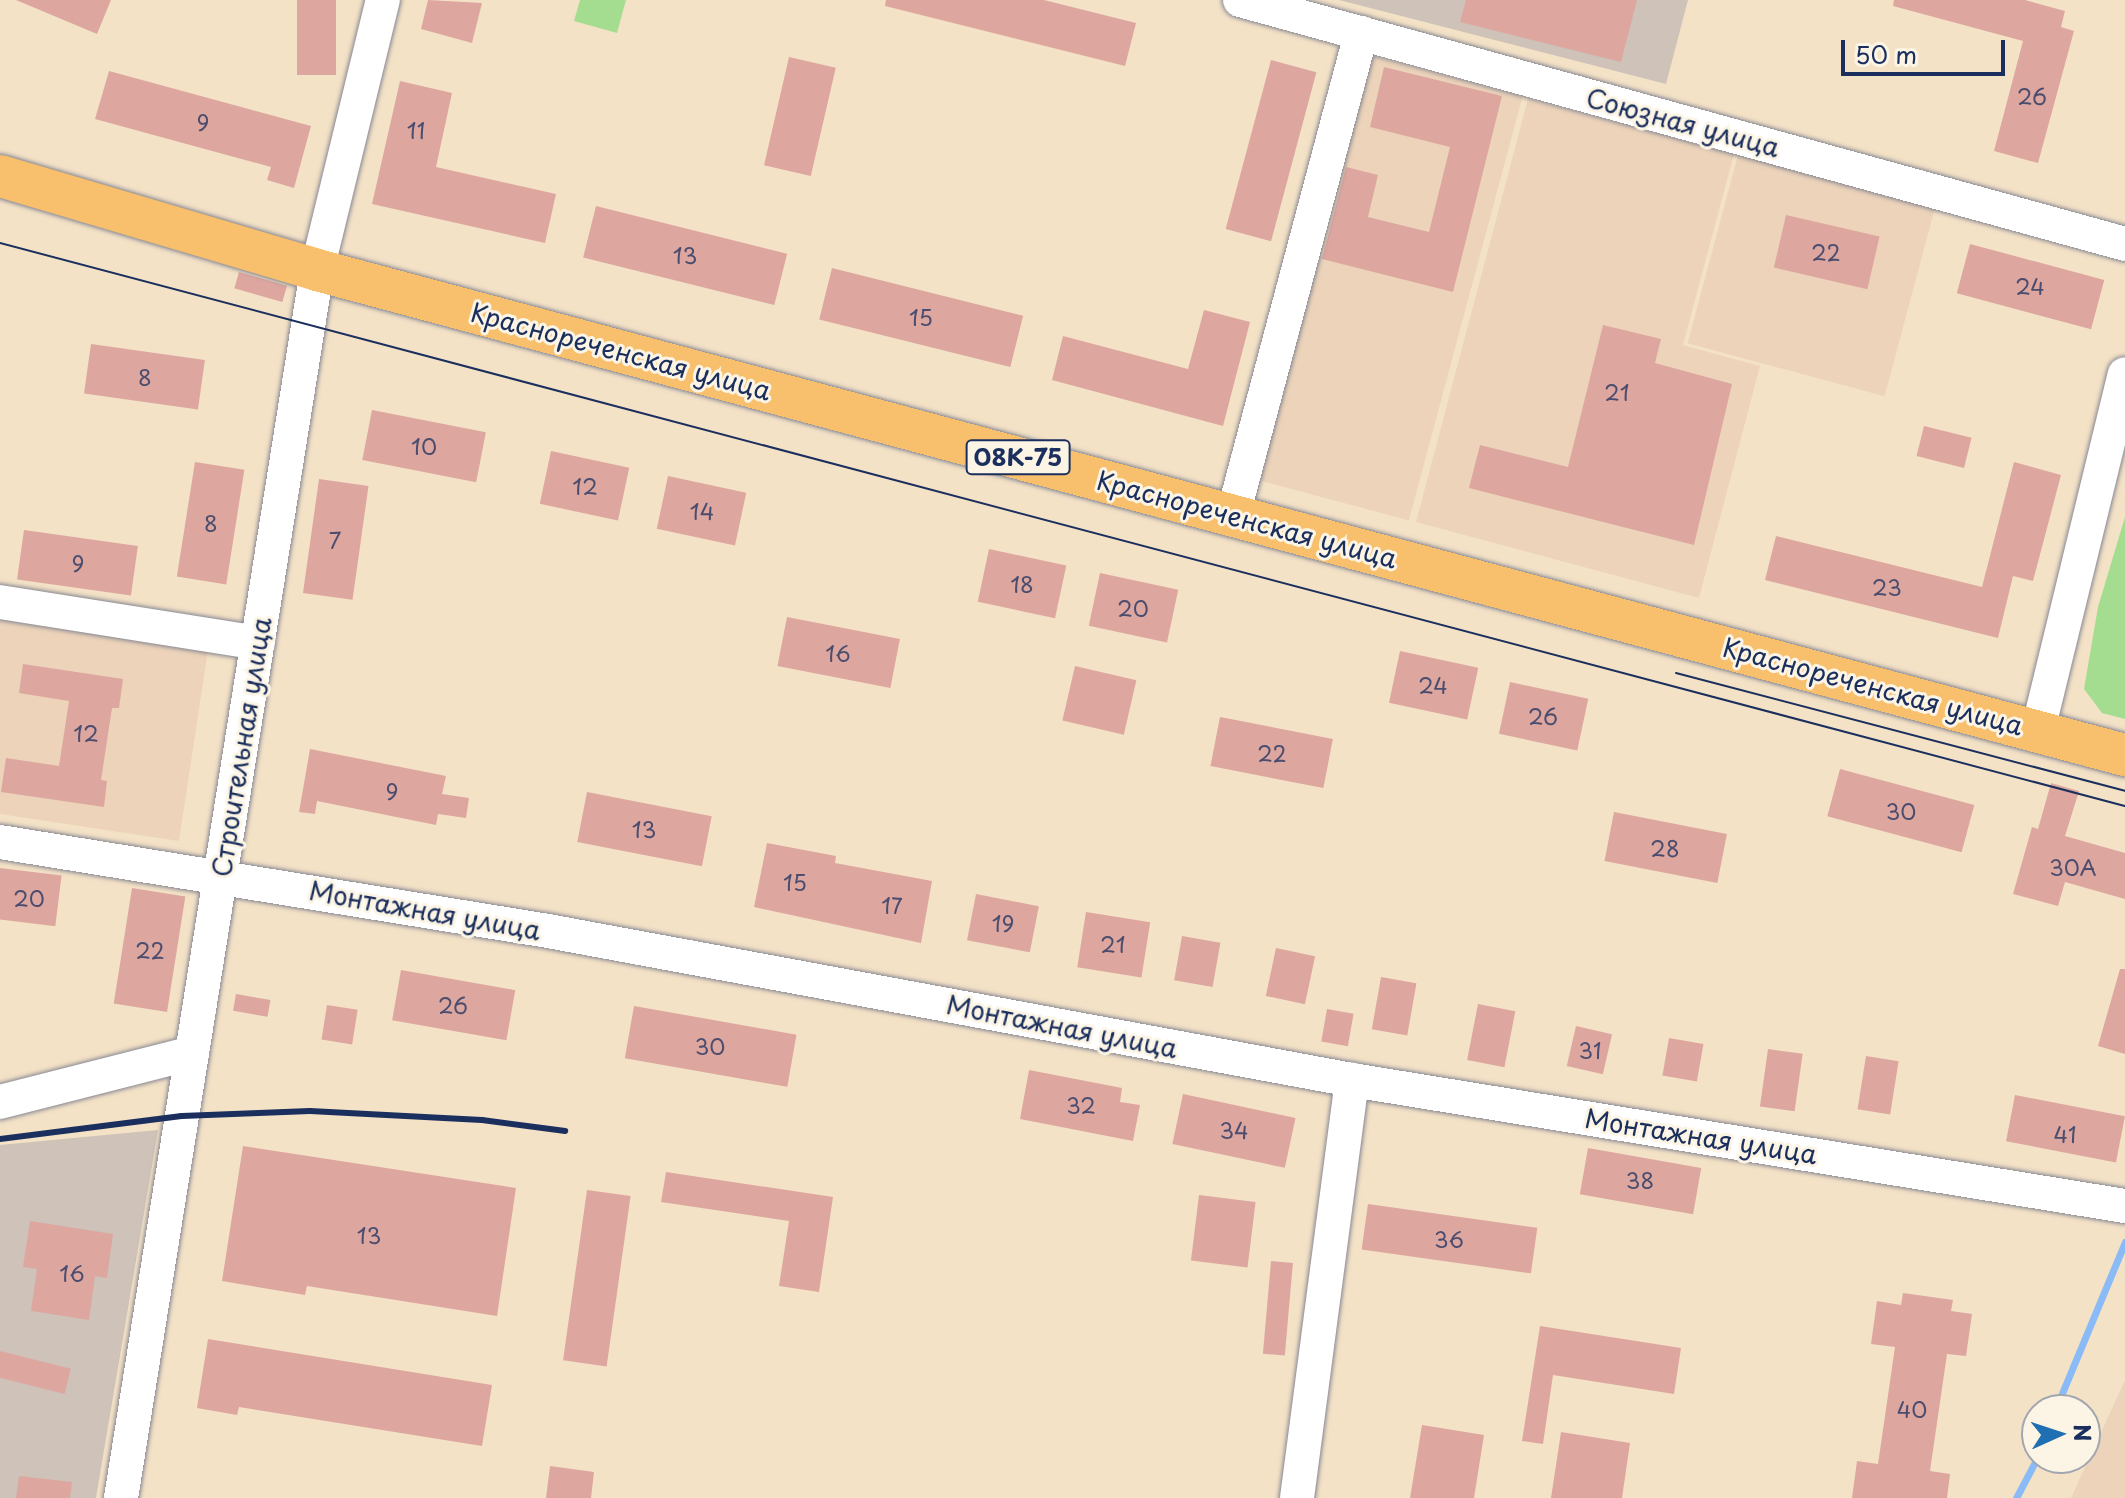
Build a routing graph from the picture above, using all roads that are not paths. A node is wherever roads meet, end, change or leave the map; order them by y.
1 (383, 0) edge
2 (1240, 0) edge
3 (1361, 33) junction
4 (0, 176) edge
5 (2125, 244) edge
6 (317, 270) junction
7 (2125, 374) edge
8 (1233, 515) junction
9 (0, 602) edge
10 (258, 643) junction
11 (2038, 730) junction
12 (2125, 755) edge
13 (0, 842) edge
14 (219, 875) junction
15 (192, 1053) junction
16 (1352, 1080) junction
17 (0, 1102) edge
18 (2125, 1206) edge
19 (121, 1498) edge
20 (1297, 1498) edge

1 - 6 street, Строительная улица
2 - 3 street, Союзная улица
3 - 5 street, Союзная улица
3 - 8 street
4 - 6 main road, Краснореченская улица / 08К-75
6 - 8 main road, Краснореченская улица / 08К-75
6 - 10 street, Строительная улица
7 - 11 street
8 - 11 main road, Краснореченская улица / 08К-75
9 - 10 street
10 - 14 street, Строительная улица
11 - 12 main road, Краснореченская улица / 08К-75
13 - 14 street, Монтажная улица
14 - 15 street, Строительная улица
14 - 16 street, Монтажная улица
15 - 17 street
15 - 19 street, Строительная улица
16 - 18 street, Монтажная улица
16 - 20 street

